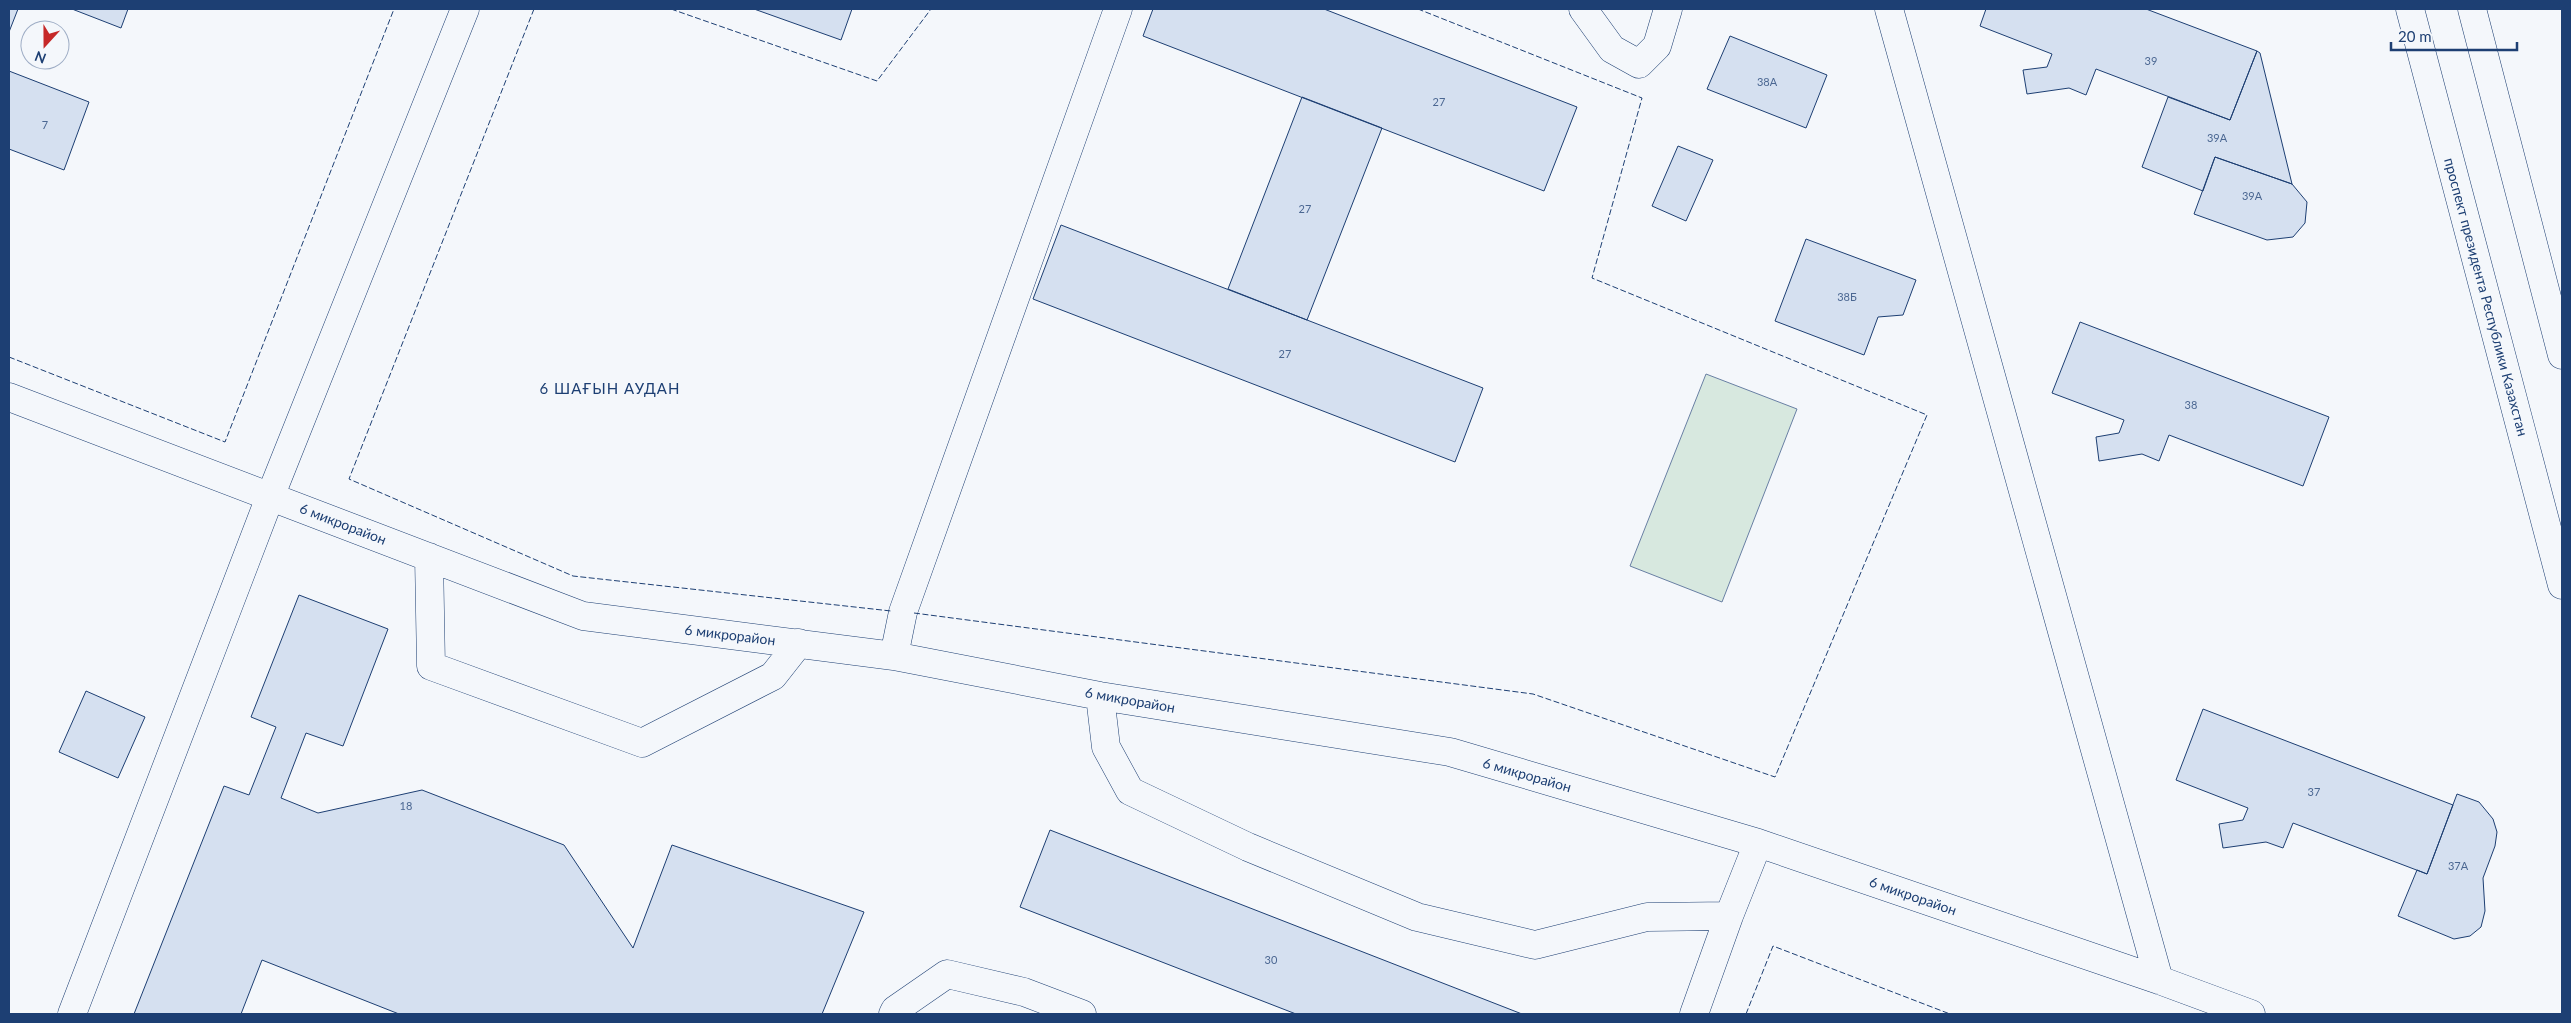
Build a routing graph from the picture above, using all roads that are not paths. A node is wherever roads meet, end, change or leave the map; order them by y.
1 (465, 9) edge
2 (1118, 9) edge
3 (1583, 9) edge
4 (1668, 9) edge
5 (1889, 9) edge
6 (2410, 9) edge
7 (2472, 9) edge
8 (2562, 356) edge
9 (9, 397) edge
10 (270, 497) junction
11 (428, 557) junction
12 (2562, 585) edge
13 (799, 643) junction
14 (894, 656) junction
15 (1100, 696) junction
16 (1758, 844) junction
17 (1728, 916) junction
18 (2159, 980) junction
19 (72, 1014) edge
20 (893, 1014) edge
21 (1082, 1014) edge
22 (1694, 1014) edge
23 (2251, 1014) edge

1 - 10 street
2 - 14 street
3 - 4 street
5 - 18 street
6 - 12 street, проспект президента Республики Казахстан
7 - 8 street
9 - 10 street, 6 микрорайон
10 - 11 street, 6 микрорайон
10 - 19 street
11 - 13 street, 6 микрорайон
11 - 13 street
13 - 14 street, 6 микрорайон
14 - 15 street, 6 микрорайон
15 - 16 street, 6 микрорайон
15 - 17 street
16 - 17 street
16 - 18 street, 6 микрорайон
17 - 22 street
18 - 23 street, 6 микрорайон
20 - 21 street

